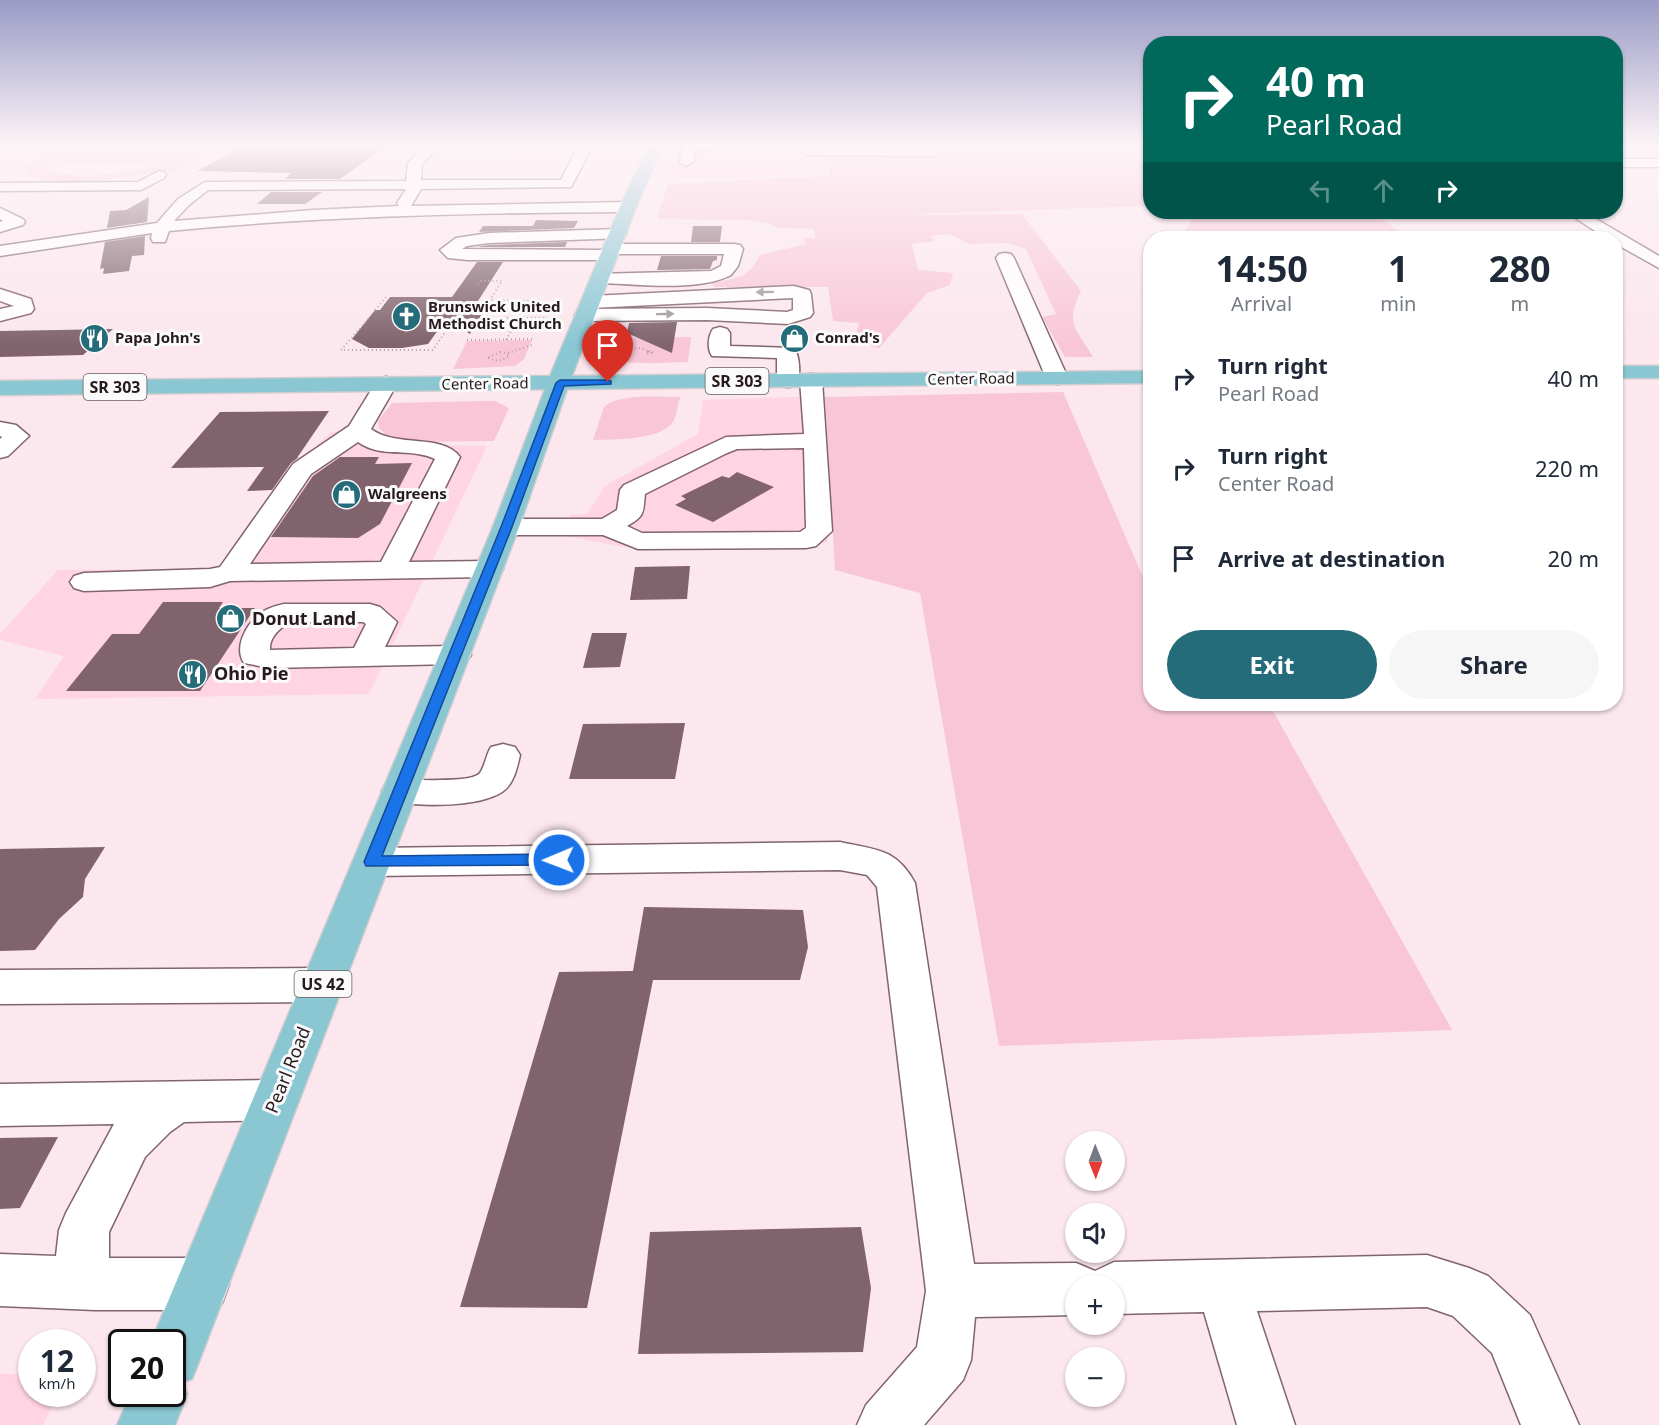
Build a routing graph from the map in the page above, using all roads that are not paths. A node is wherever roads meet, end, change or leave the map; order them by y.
1 (176, 212) edge
2 (376, 212) edge
3 (626, 212) edge
4 (0, 213) edge
5 (1586, 219) edge
6 (0, 227) edge
7 (1606, 231) edge
8 (160, 233) junction
9 (225, 234) dead end
10 (1623, 241) edge
11 (614, 246) junction
12 (81, 250) dead end
13 (0, 251) edge
14 (1005, 258) dead end
15 (1659, 263) edge
16 (601, 278) junction
17 (0, 295) edge
18 (588, 308) junction
19 (0, 315) edge
20 (720, 333) dead end
21 (1623, 372) edge
22 (1659, 372) edge
23 (1143, 377) edge
24 (1057, 378) junction
25 (799, 381) junction
26 (560, 383) junction
27 (386, 384) junction
28 (0, 388) edge
29 (0, 429) edge
30 (358, 431) junction
31 (816, 441) junction
32 (0, 451) edge
33 (506, 527) junction
34 (607, 527) junction
35 (489, 569) junction
36 (391, 570) junction
37 (230, 573) junction
38 (84, 582) dead end
39 (455, 655) junction
40 (365, 657) dead end
41 (503, 755) dead end
42 (400, 791) junction
43 (372, 862) junction
44 (323, 985) junction
45 (0, 987) edge
46 (276, 1100) junction
47 (176, 1102) junction
48 (0, 1105) edge
49 (0, 1280) edge
50 (96, 1284) junction
51 (203, 1284) junction
52 (1222, 1286) junction
53 (1125, 1288) edge
54 (1065, 1289) edge
55 (952, 1291) junction
56 (184, 1329) edge
57 (154, 1407) edge
58 (146, 1425) edge
59 (886, 1425) edge
60 (1266, 1425) edge
61 (1550, 1425) edge

1 - 8 street
2 - 8 street
3 - 11 main road, Pearl Road / US 42
4 - 6 street
5 - 7 street
8 - 9 street
8 - 12 street
8 - 13 street
10 - 15 street
11 - 11 street
11 - 16 main road, Pearl Road / US 42
11 - 16 street
14 - 24 street
16 - 18 main road, Pearl Road / US 42
17 - 19 street
18 -> 18 street
18 - 26 main road, Pearl Road / US 42
20 - 25 street
21 - 22 main road
23 - 24 main road, Center Road / SR 303
24 - 25 main road, Center Road / SR 303
25 - 26 main road, Center Road / SR 303
25 - 31 street
26 - 27 main road, Center Road / SR 303
26 - 33 main road, Pearl Road / US 42
27 - 28 main road, Center Road / SR 303
27 - 30 street
29 - 32 street
30 - 36 street
30 - 37 street
31 - 34 street
31 - 34 street
33 - 34 street
33 - 35 main road, Pearl Road / US 42
35 - 36 street
35 - 39 main road, Pearl Road / US 42
36 - 37 street
37 - 38 street
39 - 40 street
39 - 42 main road, Pearl Road / US 42
41 - 42 street
42 - 43 main road, Pearl Road / US 42
43 - 44 main road, Pearl Road / US 42
43 - 55 street
44 - 45 street
44 - 46 main road, Pearl Road / US 42
46 - 47 street
46 - 51 main road, Pearl Road / US 42
47 - 48 street
47 - 50 street
49 - 50 street
50 - 51 street
51 - 56 main road, Pearl Road / US 42
52 - 53 street
52 - 60 street
52 - 61 street
54 - 55 street
55 - 59 street
57 - 58 main road

